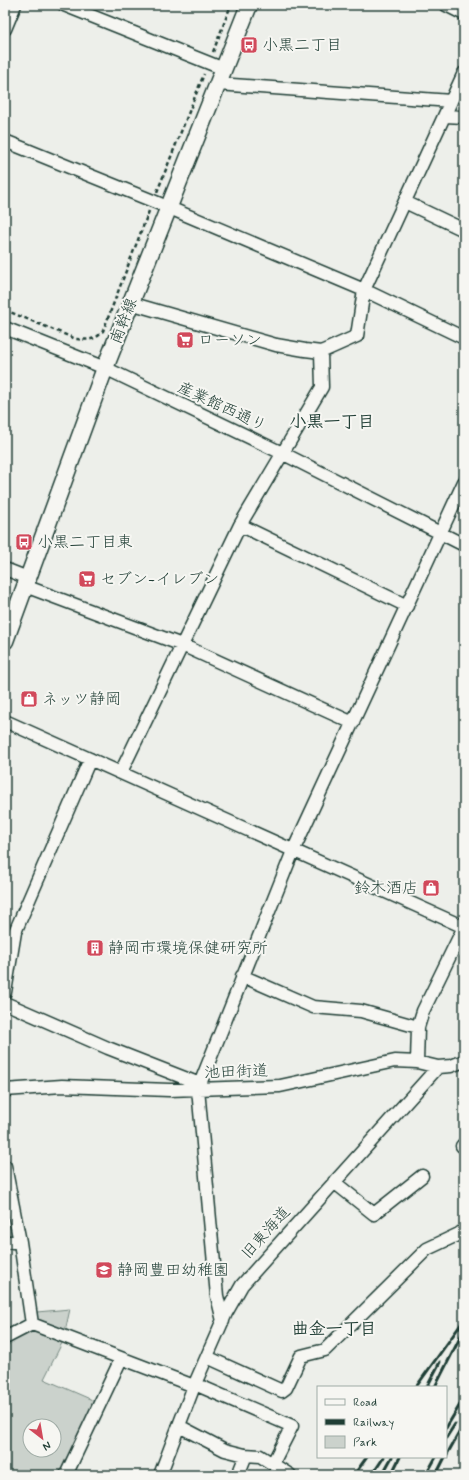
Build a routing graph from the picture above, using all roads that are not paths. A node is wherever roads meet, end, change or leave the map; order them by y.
1 (15, 5) edge
2 (64, 5) edge
3 (249, 5) edge
4 (446, 5) edge
5 (464, 14) edge
6 (5, 30) edge
7 (224, 69) junction
8 (464, 73) edge
9 (218, 84) junction
10 (451, 101) junction
11 (445, 116) junction
12 (464, 118) edge
13 (5, 142) edge
14 (405, 202) junction
15 (169, 207) junction
16 (463, 228) edge
17 (364, 290) junction
18 (130, 303) junction
19 (5, 328) edge
20 (464, 338) edge
21 (321, 352) junction
22 (105, 368) junction
23 (282, 453) junction
24 (463, 488) edge
25 (240, 525) junction
26 (440, 533) junction
27 (464, 545) edge
28 (5, 569) edge
29 (27, 582) junction
30 (407, 606) junction
31 (5, 641) edge
32 (182, 645) junction
33 (5, 722) edge
34 (353, 723) junction
35 (90, 759) junction
36 (121, 772) junction
37 (292, 851) junction
38 (464, 927) edge
39 (242, 976) junction
40 (5, 992) edge
41 (5, 1003) edge
42 (418, 1026) junction
43 (464, 1061) edge
44 (417, 1062) junction
45 (438, 1067) junction
46 (199, 1086) junction
47 (5, 1090) edge
48 (5, 1166) edge
49 (422, 1176) dead end
50 (334, 1182) junction
51 (464, 1230) edge
52 (5, 1242) edge
53 (20, 1242) junction
54 (223, 1321) junction
55 (32, 1324) junction
56 (5, 1338) edge
57 (207, 1357) junction
58 (121, 1359) junction
59 (195, 1385) junction
60 (179, 1426) junction
61 (246, 1455) junction
62 (273, 1463) junction
63 (66, 1475) edge
64 (160, 1475) edge
65 (238, 1475) edge
66 (290, 1475) edge

1 - 6 street
2 - 7 street
3 - 7 main road, 南幹線
4 - 5 street
7 - 9 main road, 南幹線
8 - 10 street
9 - 10 street
9 - 15 main road, 南幹線
10 - 11 street
11 - 12 street
11 - 14 street
13 - 15 street
14 - 16 street
14 - 17 street
15 - 17 street
15 - 18 main road, 南幹線
17 - 20 street
17 - 21 street
18 - 21 street
18 - 22 main road, 南幹線
19 - 22 street, 産業館西通り
21 - 23 street
22 - 23 street, 産業館西通り
22 - 29 main road, 南幹線
23 - 25 street
23 - 26 street, 産業館西通り
24 - 26 street
25 - 30 street
25 - 32 street
26 - 27 street, 産業館西通り
26 - 30 street
28 - 29 street
29 - 31 main road, 南幹線
29 - 32 street
30 - 34 street
32 - 34 street
32 - 36 street
33 - 35 street
34 - 37 street
35 - 36 street
35 - 40 street
36 - 37 street
37 - 38 street
37 - 39 street
38 - 42 street
39 - 42 street
39 - 46 street
41 - 46 street
42 - 44 street
43 - 45 street, 池田街道
44 - 45 street, 池田街道
44 - 46 street, 池田街道
45 - 50 street, 旧東海道
46 - 47 street, 池田街道
46 - 54 street
48 - 53 street
49 - 50 street
50 - 54 street, 旧東海道
51 - 57 street
52 - 53 street
53 - 55 street
54 - 57 street, 旧東海道
55 - 56 street
55 - 58 street
57 - 59 street, 旧東海道
58 - 59 street
58 - 63 street
59 - 60 street, 旧東海道
59 - 62 street
60 - 61 street
60 - 64 street, 旧東海道
61 - 62 street
61 - 65 street
62 - 66 street

